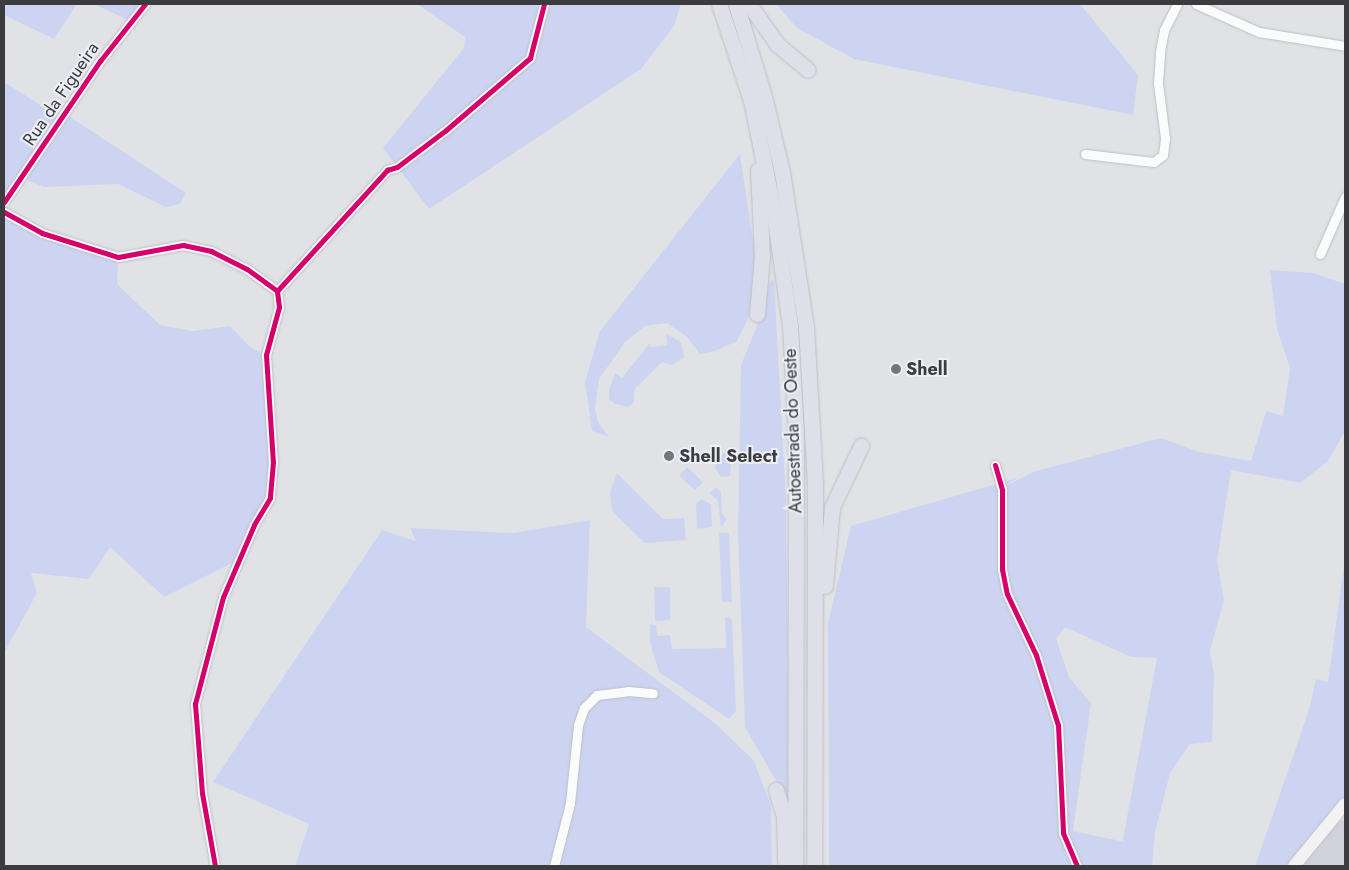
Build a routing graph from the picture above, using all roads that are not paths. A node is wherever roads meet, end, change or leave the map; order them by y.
1 (145, 4) edge
2 (544, 4) edge
3 (719, 4) edge
4 (736, 4) edge
5 (749, 4) edge
6 (1177, 4) edge
7 (1196, 4) edge
8 (1345, 46) edge
9 (808, 70) dead end
10 (756, 123) junction
11 (1085, 154) dead end
12 (1345, 197) edge
13 (4, 202) edge
14 (4, 212) edge
15 (1320, 254) dead end
16 (277, 291) junction
17 (757, 314) dead end
18 (861, 446) dead end
19 (995, 466) dead end
20 (815, 649) junction
21 (653, 693) dead end
22 (776, 790) dead end
23 (1345, 804) edge
24 (216, 866) edge
25 (554, 866) edge
26 (785, 866) edge
27 (795, 866) edge
28 (814, 866) edge
29 (1077, 866) edge
30 (1294, 866) edge

1 - 13 street, Rua da Figueira
2 - 16 street
3 - 10 highway, Autoestrada do Oeste
4 - 20 highway, Autoestrada do Oeste
5 - 9 highway
6 - 11 street
7 - 8 street
10 - 17 highway
10 - 27 highway, Autoestrada do Oeste
12 - 15 street
14 - 16 street
16 - 24 street
18 - 20 highway
19 - 29 street
20 - 28 highway, Autoestrada do Oeste
21 - 25 street
22 - 26 highway
23 - 30 street

